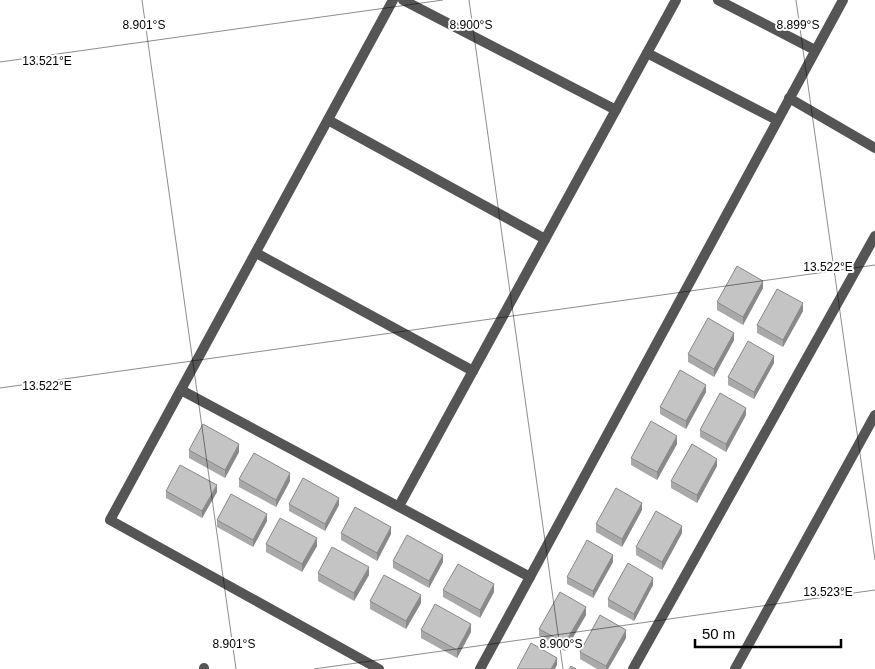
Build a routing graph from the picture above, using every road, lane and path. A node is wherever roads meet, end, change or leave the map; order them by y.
1 (393, 0) edge
2 (403, 0) edge
3 (676, 0) edge
4 (718, 0) edge
5 (843, 0) edge
6 (816, 50) junction
7 (647, 53) junction
8 (790, 98) junction
9 (616, 110) junction
10 (328, 120) junction
11 (778, 120) junction
12 (875, 148) edge
13 (875, 236) edge
14 (545, 240) junction
15 (256, 253) junction
16 (473, 371) junction
17 (181, 390) junction
18 (875, 415) edge
19 (399, 506) junction
20 (530, 577) junction
21 (379, 669) edge
22 (480, 669) edge
23 (632, 669) edge
24 (735, 669) edge

1 - 10 street
2 - 9 street
3 - 7 street
4 - 6 street
5 - 6 street
6 - 8 street
7 - 9 street
7 - 11 street
8 - 11 street
8 - 12 street
9 - 14 street
10 - 14 street
10 - 15 street
11 - 20 street
13 - 23 street
14 - 16 street
15 - 16 street
15 - 17 street
16 - 19 street
17 - 19 street
17 - 21 street
18 - 24 street
19 - 20 street
20 - 22 street

